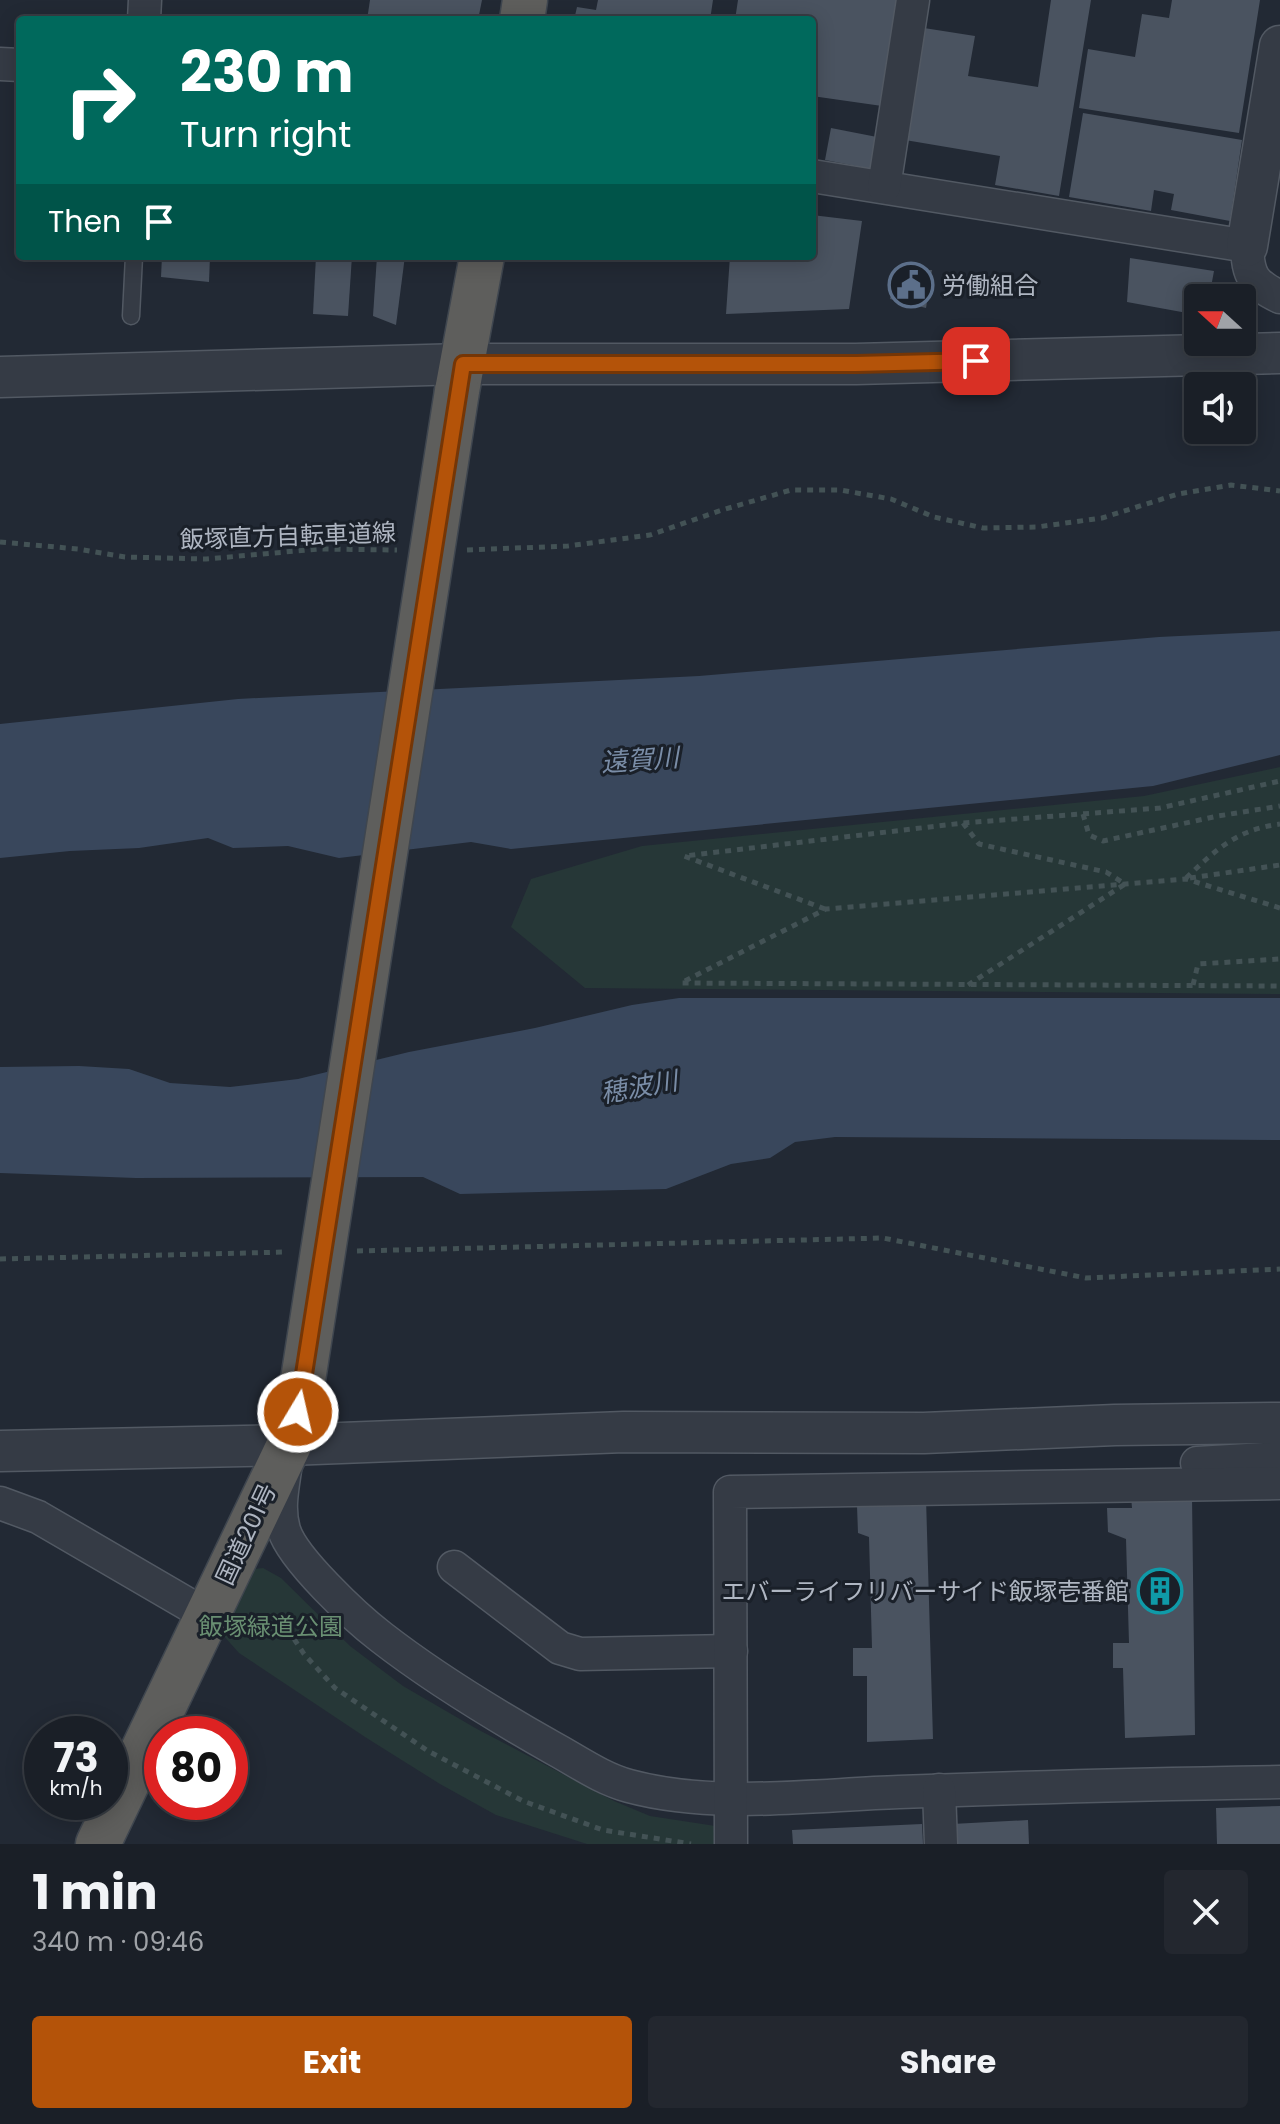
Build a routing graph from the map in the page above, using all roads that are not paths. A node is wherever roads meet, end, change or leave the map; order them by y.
1 (913, 0) edge
2 (1280, 46) edge
3 (816, 177) edge
4 (884, 187) junction
5 (1247, 246) junction
6 (134, 260) edge
7 (481, 260) edge
8 (1280, 297) edge
9 (131, 316) dead end
10 (1280, 353) edge
11 (0, 377) edge
12 (460, 378) junction
13 (1280, 1423) edge
14 (293, 1428) junction
15 (0, 1451) edge
16 (1280, 1458) edge
17 (1280, 1483) edge
18 (1113, 1484) junction
19 (0, 1503) edge
20 (454, 1567) dead end
21 (208, 1616) junction
22 (731, 1651) junction
23 (1280, 1782) edge
24 (939, 1790) junction
25 (732, 1798) junction
26 (98, 1844) edge
27 (731, 1844) edge
28 (941, 1844) edge

1 - 4 street
2 - 5 street
3 - 4 street
4 - 5 street
5 - 8 street
6 - 9 lane
7 - 12 highway, 国道201号
10 - 12 street
11 - 12 street
12 - 14 highway, 国道201号, bridge
13 - 14 street
14 - 15 street
14 - 21 highway, 国道201号
14 - 25 street
16 - 18 street
17 - 18 street
18 - 22 street
19 - 21 street
20 - 22 street
21 - 26 highway, 国道201号
22 - 25 street
23 - 24 street
24 - 25 street
24 - 28 street
25 - 27 street

